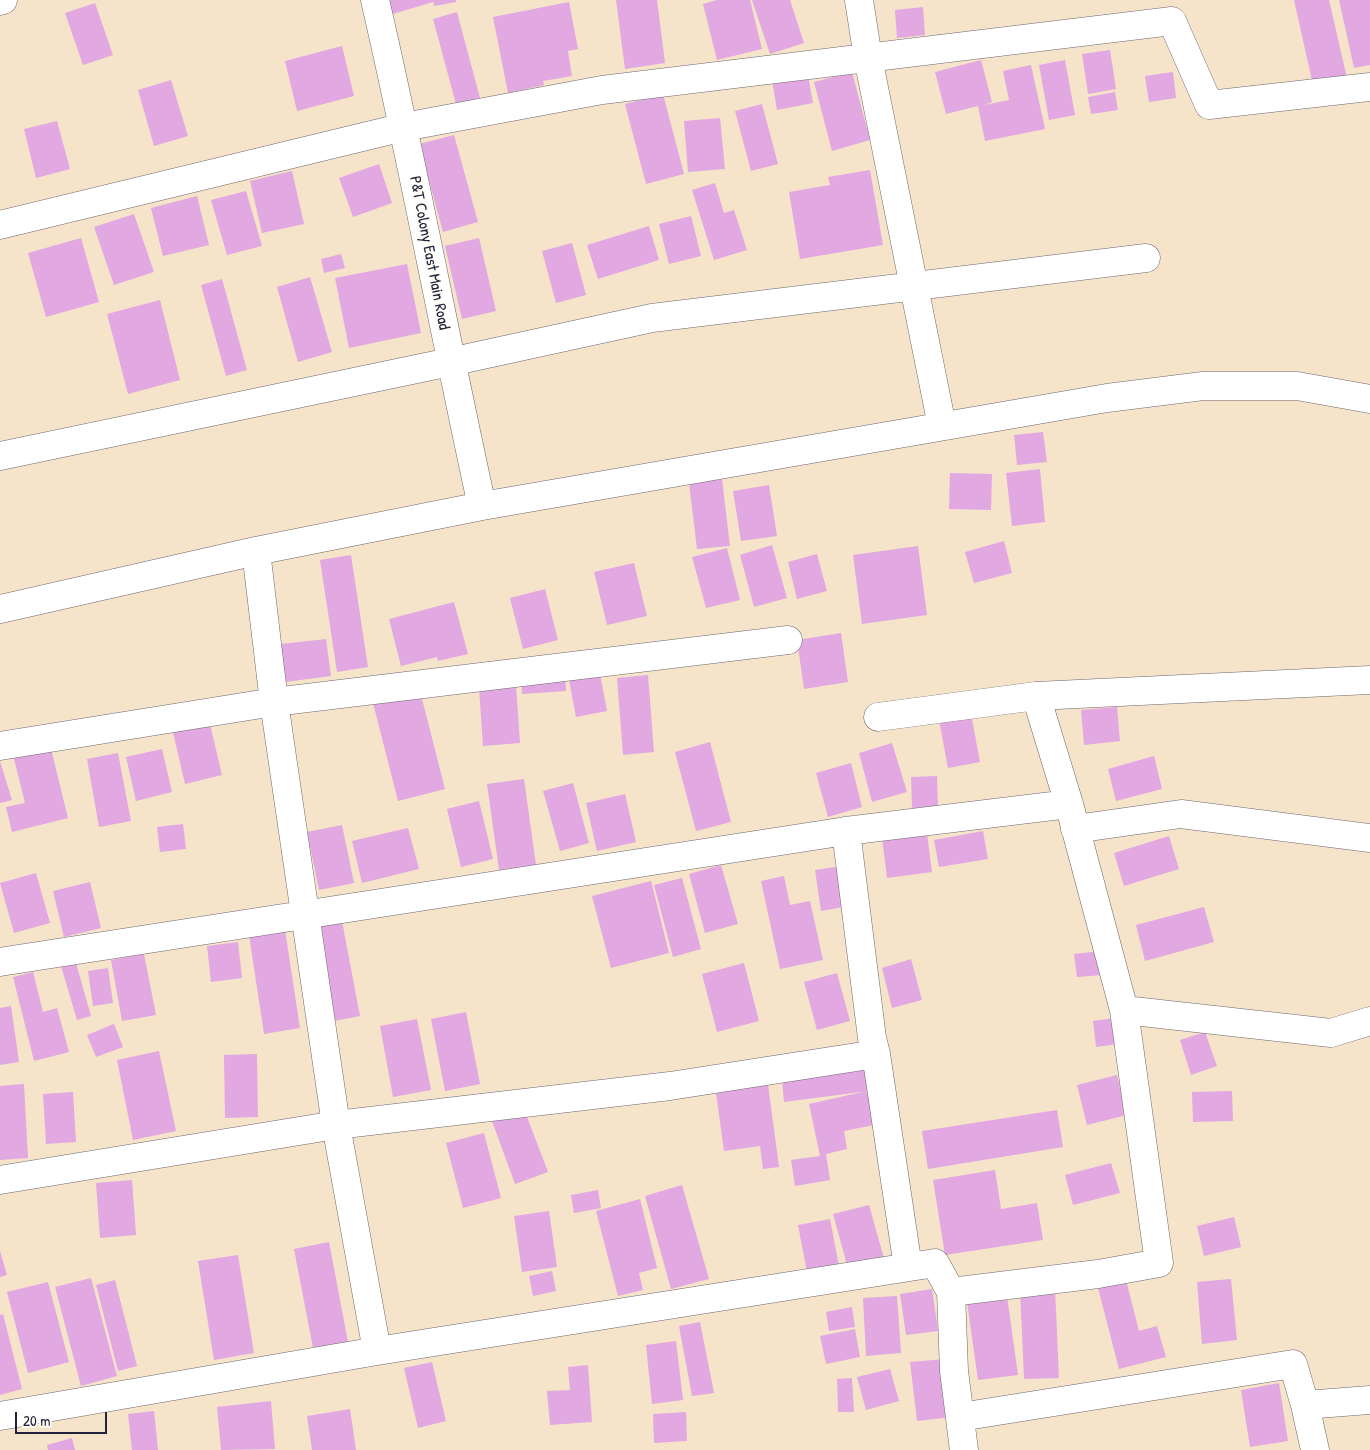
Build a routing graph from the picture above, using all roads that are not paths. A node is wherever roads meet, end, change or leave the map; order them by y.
1 (375, 0) edge
2 (859, 0) edge
3 (868, 58) junction
4 (1370, 88) edge
5 (404, 127) junction
6 (0, 225) edge
7 (1146, 258) dead end
8 (914, 286) junction
9 (450, 362) junction
10 (1370, 399) edge
11 (942, 426) junction
12 (0, 456) edge
13 (482, 506) junction
14 (256, 551) junction
15 (0, 609) edge
16 (788, 640) dead end
17 (1370, 680) edge
18 (1036, 696) junction
19 (274, 702) junction
20 (878, 717) dead end
21 (0, 746) edge
22 (1072, 817) junction
23 (846, 831) junction
24 (1370, 838) edge
25 (305, 914) junction
26 (0, 962) edge
27 (1124, 1010) junction
28 (1370, 1021) edge
29 (876, 1054) junction
30 (336, 1125) junction
31 (0, 1180) edge
32 (908, 1267) junction
33 (951, 1292) junction
34 (378, 1351) junction
35 (1370, 1400) edge
36 (1305, 1405) junction
37 (0, 1416) edge
38 (960, 1417) junction
39 (964, 1450) edge
40 (1315, 1450) edge

1 - 5 street, P&T Colony East Main Road
2 - 3 street
3 - 4 street
3 - 5 street
3 - 8 street
5 - 6 street
5 - 9 street, P&T Colony East Main Road
7 - 8 street
8 - 9 street
8 - 11 street
9 - 12 street
9 - 13 street, P&T Colony East Main Road
10 - 11 street
11 - 13 street
13 - 14 street
14 - 15 street
14 - 19 street
16 - 19 street
17 - 18 street
18 - 20 street
18 - 22 street
19 - 21 street
19 - 25 street
22 - 23 street
22 - 24 street
22 - 27 street
23 - 25 street
23 - 29 street
25 - 26 street
25 - 30 street
27 - 28 street
27 - 33 street
29 - 30 street
29 - 32 street
30 - 31 street
30 - 34 street
32 - 33 street
32 - 34 street
33 - 38 street
34 - 37 street
35 - 36 street
36 - 38 street
36 - 40 street
38 - 39 street

